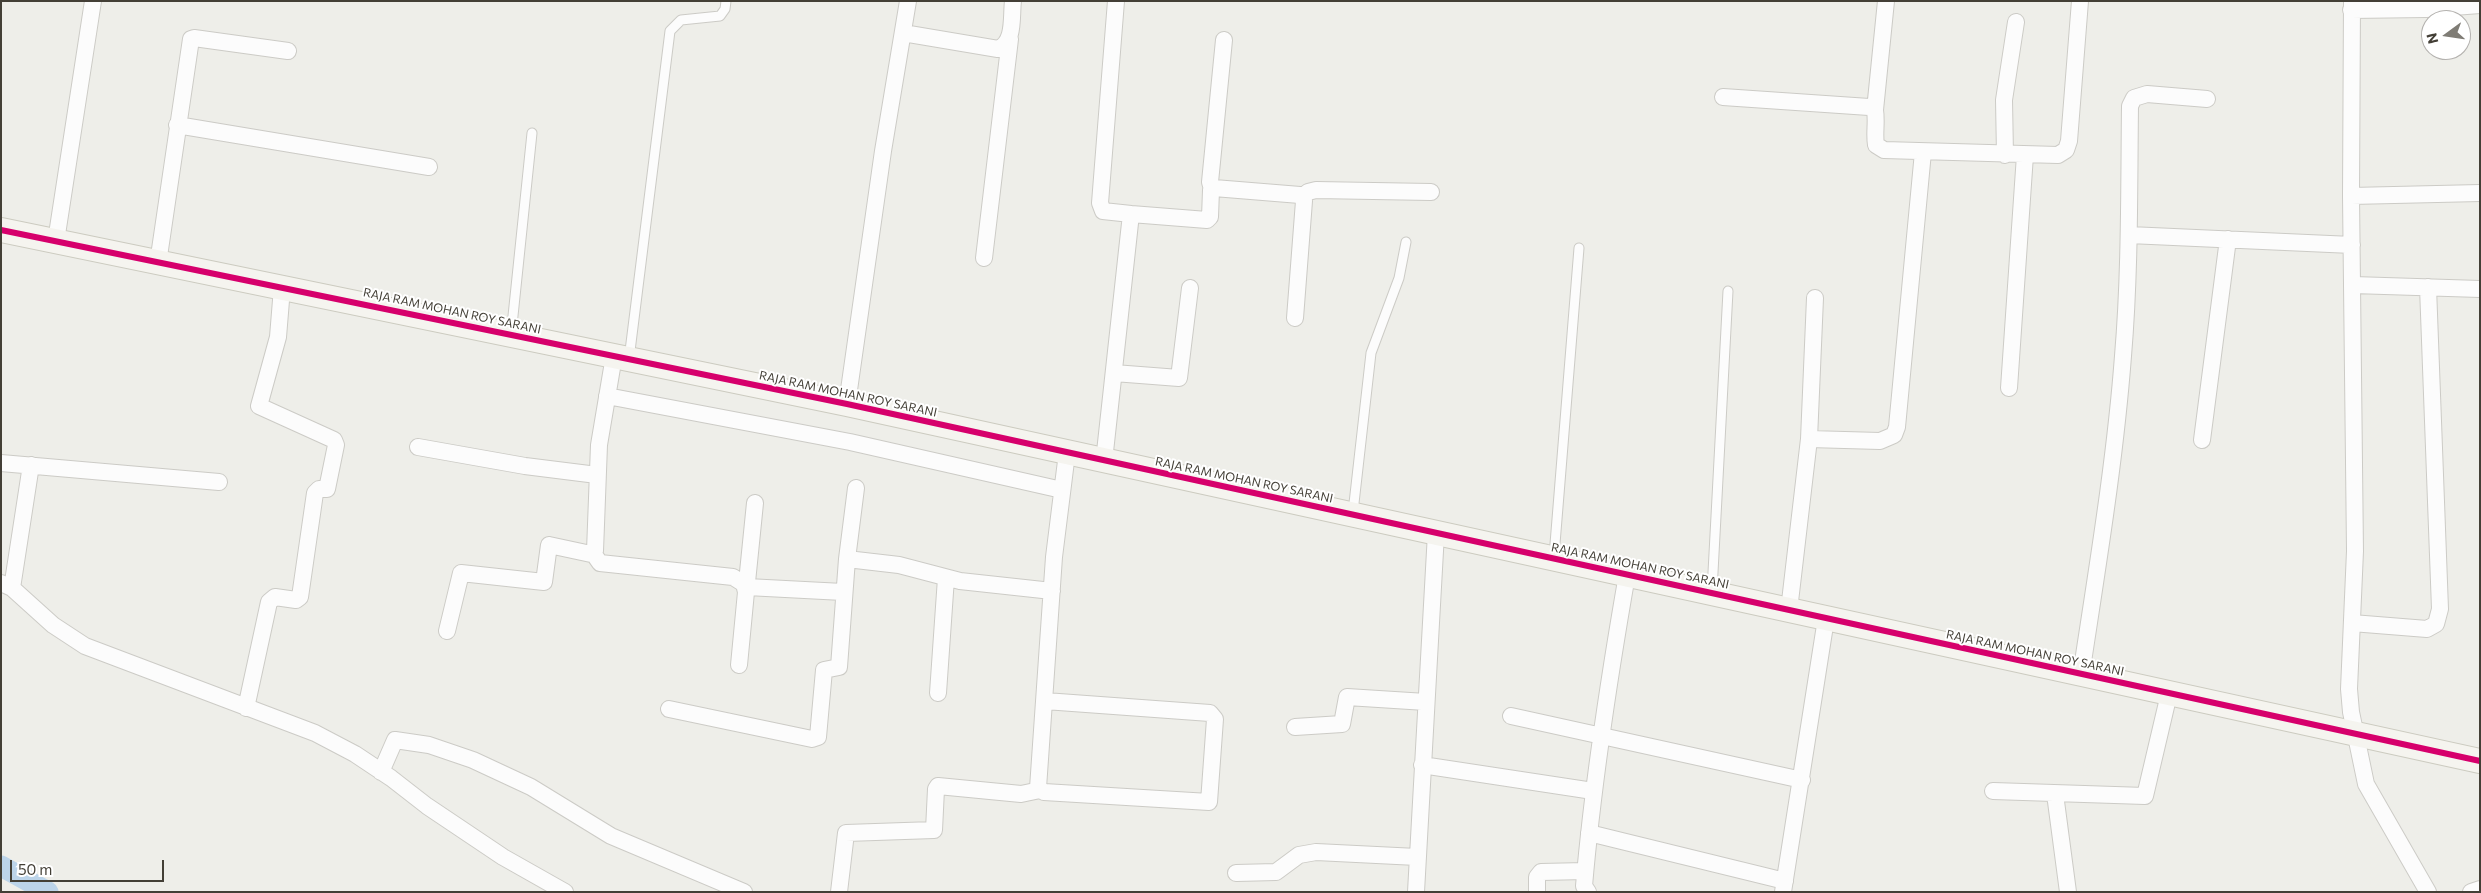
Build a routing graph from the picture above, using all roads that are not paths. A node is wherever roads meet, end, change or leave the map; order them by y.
1 (94, 1) edge
2 (726, 1) edge
3 (908, 1) edge
4 (1013, 1) edge
5 (1116, 1) edge
6 (1886, 1) edge
7 (2080, 1) edge
8 (2480, 5) edge
9 (2351, 6) edge
10 (2016, 22) dead end
11 (903, 33) junction
12 (1010, 39) junction
13 (1224, 40) dead end
14 (288, 51) dead end
15 (1723, 97) dead end
16 (2207, 99) dead end
17 (1875, 110) junction
18 (178, 124) junction
19 (532, 133) dead end
20 (1923, 152) junction
21 (2005, 155) junction
22 (2025, 155) junction
23 (428, 167) dead end
24 (1212, 189) junction
25 (1431, 192) dead end
26 (2480, 193) edge
27 (2351, 196) junction
28 (1303, 197) junction
29 (1131, 214) junction
30 (1, 230) edge
31 (2129, 235) junction
32 (2228, 239) junction
33 (56, 241) junction
34 (1406, 242) dead end
35 (2352, 245) junction
36 (1579, 248) dead end
37 (984, 258) dead end
38 (158, 263) junction
39 (2352, 285) junction
40 (2428, 287) junction
41 (282, 288) junction
42 (1190, 288) dead end
43 (2480, 289) edge
44 (1728, 291) dead end
45 (1815, 298) dead end
46 (1295, 318) dead end
47 (511, 335) junction
48 (621, 358) junction
49 (1114, 372) junction
50 (2009, 388) dead end
51 (607, 396) junction
52 (847, 404) junction
53 (1809, 439) junction
54 (2202, 440) dead end
55 (418, 447) dead end
56 (1067, 453) junction
57 (1104, 460) junction
58 (1, 463) edge
59 (31, 465) junction
60 (597, 475) junction
61 (220, 482) dead end
62 (856, 488) dead end
63 (1062, 490) junction
64 (755, 504) dead end
65 (1352, 515) junction
66 (1436, 533) junction
67 (593, 553) junction
68 (1553, 559) junction
69 (847, 560) junction
70 (1626, 575) junction
71 (946, 578) junction
72 (7, 586) edge
73 (747, 589) junction
74 (843, 592) junction
75 (1052, 592) junction
76 (1712, 594) junction
77 (1789, 610) junction
78 (1826, 619) junction
79 (2352, 623) junction
80 (447, 630) dead end
81 (739, 665) dead end
82 (2081, 674) junction
83 (938, 693) dead end
84 (2169, 694) junction
85 (1044, 701) junction
86 (1426, 702) junction
87 (246, 708) junction
88 (669, 710) dead end
89 (1511, 716) dead end
90 (1295, 727) dead end
91 (2354, 734) junction
92 (1600, 735) junction
93 (2480, 761) edge
94 (1422, 765) junction
95 (382, 772) junction
96 (1802, 780) junction
97 (1040, 790) junction
98 (1593, 791) junction
99 (1993, 791) dead end
100 (2055, 794) junction
101 (1589, 833) junction
102 (1417, 857) junction
103 (1585, 871) junction
104 (1236, 873) dead end
105 (1784, 886) edge
106 (2480, 889) edge
107 (565, 892) edge
108 (744, 892) edge
109 (839, 892) edge
110 (1416, 892) edge
111 (1537, 892) edge
112 (1588, 892) edge
113 (2068, 892) edge
114 (2428, 892) edge
115 (2472, 892) edge

1 - 33 street
2 - 48 lane
3 - 11 street
4 - 12 street
5 - 29 street
6 - 17 street
7 - 22 street
8 - 9 street
9 - 27 street
10 - 21 street
11 - 12 street
11 - 52 street
12 - 37 street
13 - 24 street
14 - 18 street
15 - 17 street
16 - 31 street
17 - 20 street
18 - 23 street
18 - 38 street
19 - 47 lane
20 - 21 street
20 - 53 street
21 - 22 street
22 - 50 street
24 - 28 street
24 - 29 street
25 - 28 street
26 - 27 street
27 - 35 street
28 - 46 street
29 - 49 street
30 - 33 street, RAJA RAM MOHAN ROY SARANI
31 - 32 street
31 - 82 street
32 - 35 street
32 - 54 street
33 - 38 street, RAJA RAM MOHAN ROY SARANI
34 - 65 lane
35 - 39 street
36 - 68 lane
38 - 41 street, RAJA RAM MOHAN ROY SARANI
39 - 40 street
39 - 79 street
40 - 43 street
40 - 79 street
41 - 47 street, RAJA RAM MOHAN ROY SARANI
41 - 87 street
42 - 49 street
44 - 76 lane
45 - 53 street
47 - 48 street, RAJA RAM MOHAN ROY SARANI
48 - 51 street
48 - 52 street, RAJA RAM MOHAN ROY SARANI
49 - 57 street
51 - 60 street
51 - 63 street
52 - 56 street, RAJA RAM MOHAN ROY SARANI
53 - 77 street
55 - 60 street
56 - 57 street, RAJA RAM MOHAN ROY SARANI
56 - 63 street
57 - 65 street, RAJA RAM MOHAN ROY SARANI
58 - 59 street
59 - 61 street
59 - 72 street
60 - 67 street
62 - 69 street
63 - 75 street
64 - 73 street
65 - 66 street, RAJA RAM MOHAN ROY SARANI
66 - 68 street, RAJA RAM MOHAN ROY SARANI
66 - 86 street
67 - 73 street
67 - 80 street
68 - 70 street, RAJA RAM MOHAN ROY SARANI
69 - 71 street
69 - 74 street
70 - 76 street, RAJA RAM MOHAN ROY SARANI
70 - 92 street
71 - 75 street
71 - 83 street
72 - 87 street
73 - 74 street
73 - 81 street
74 - 88 street
75 - 85 street
76 - 77 street, RAJA RAM MOHAN ROY SARANI
77 - 78 street, RAJA RAM MOHAN ROY SARANI
78 - 82 street, RAJA RAM MOHAN ROY SARANI
78 - 96 street
79 - 91 street
82 - 84 street, RAJA RAM MOHAN ROY SARANI
84 - 91 street, RAJA RAM MOHAN ROY SARANI
84 - 100 street
85 - 97 street
85 - 97 street
86 - 90 street
86 - 94 street
87 - 95 street
89 - 92 street
91 - 93 street, RAJA RAM MOHAN ROY SARANI
91 - 114 street
92 - 96 street
92 - 98 street
94 - 98 street
94 - 102 street
95 - 107 street
95 - 108 street
96 - 105 street
97 - 109 street
98 - 101 street
99 - 100 street
100 - 113 street
101 - 103 street
101 - 105 street
102 - 104 street
102 - 110 street
103 - 111 street
103 - 112 street
106 - 115 street

